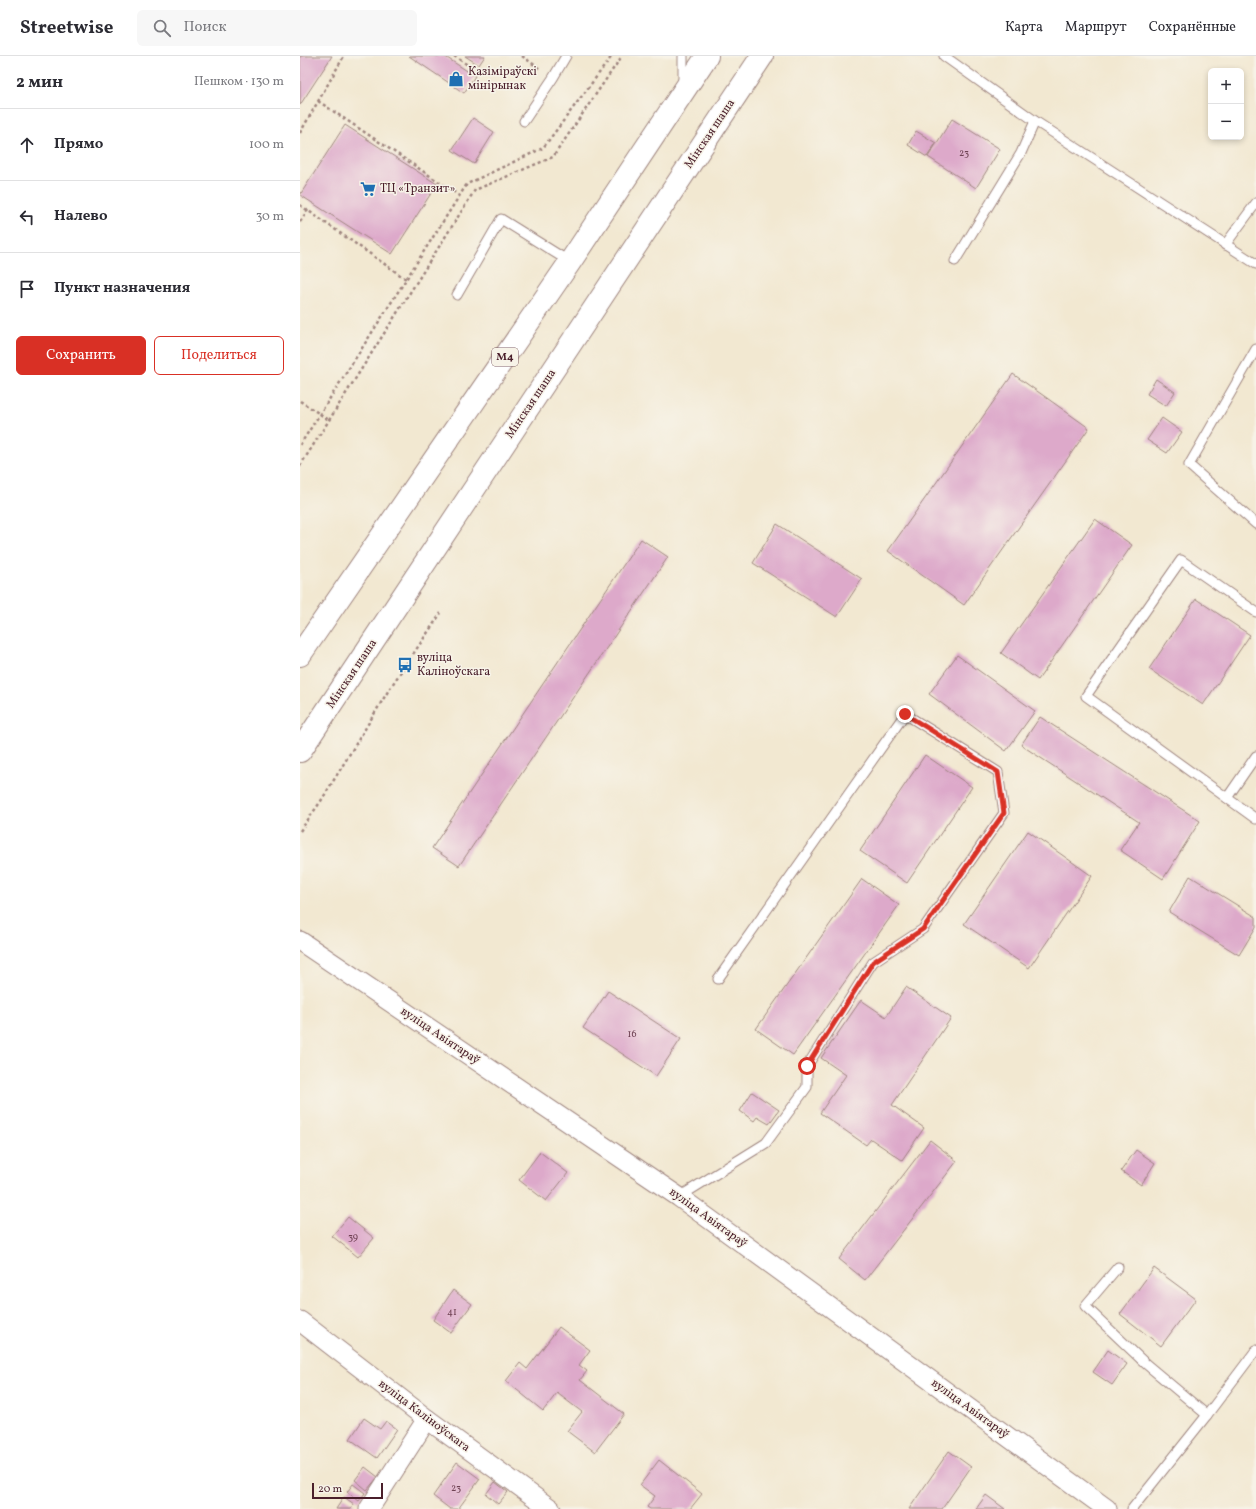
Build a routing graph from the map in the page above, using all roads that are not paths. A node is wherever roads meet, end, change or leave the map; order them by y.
1 (566, 56) edge
2 (683, 56) edge
3 (707, 56) edge
4 (762, 56) edge
5 (944, 56) edge
6 (683, 92) junction
7 (524, 121) dead end
8 (1036, 121) junction
9 (1256, 204) edge
10 (1225, 245) junction
11 (955, 261) dead end
12 (570, 262) junction
13 (1256, 264) edge
14 (457, 295) dead end
15 (1256, 349) edge
16 (1256, 524) edge
17 (1256, 612) edge
18 (300, 655) edge
19 (300, 751) edge
20 (1256, 756) edge
21 (1227, 798) junction
22 (1256, 819) edge
23 (300, 941) edge
24 (718, 979) dead end
25 (679, 1197) junction
26 (1118, 1267) dead end
27 (300, 1321) edge
28 (1256, 1350) edge
29 (1207, 1415) junction
30 (427, 1419) junction
31 (368, 1509) edge
32 (551, 1509) edge
33 (1107, 1509) edge
34 (1132, 1509) edge

1 - 7 lane
2 - 6 lane
3 - 6 main road, М4
4 - 19 main road, Мінская шаша
5 - 8 lane
6 - 12 main road, М4
8 - 10 lane
8 - 11 lane
9 - 10 lane
10 - 13 lane
12 - 14 lane
12 - 18 main road, М4
15 - 16 lane
17 - 21 lane
20 - 21 lane
21 - 22 lane
23 - 25 street, вуліца Авіятараў
24 - 25 lane
25 - 33 street, вуліца Авіятараў
26 - 29 lane
27 - 30 street, вуліца Каліноўскага
28 - 29 lane
29 - 34 lane
30 - 31 street
30 - 32 street, вуліца Каліноўскага

